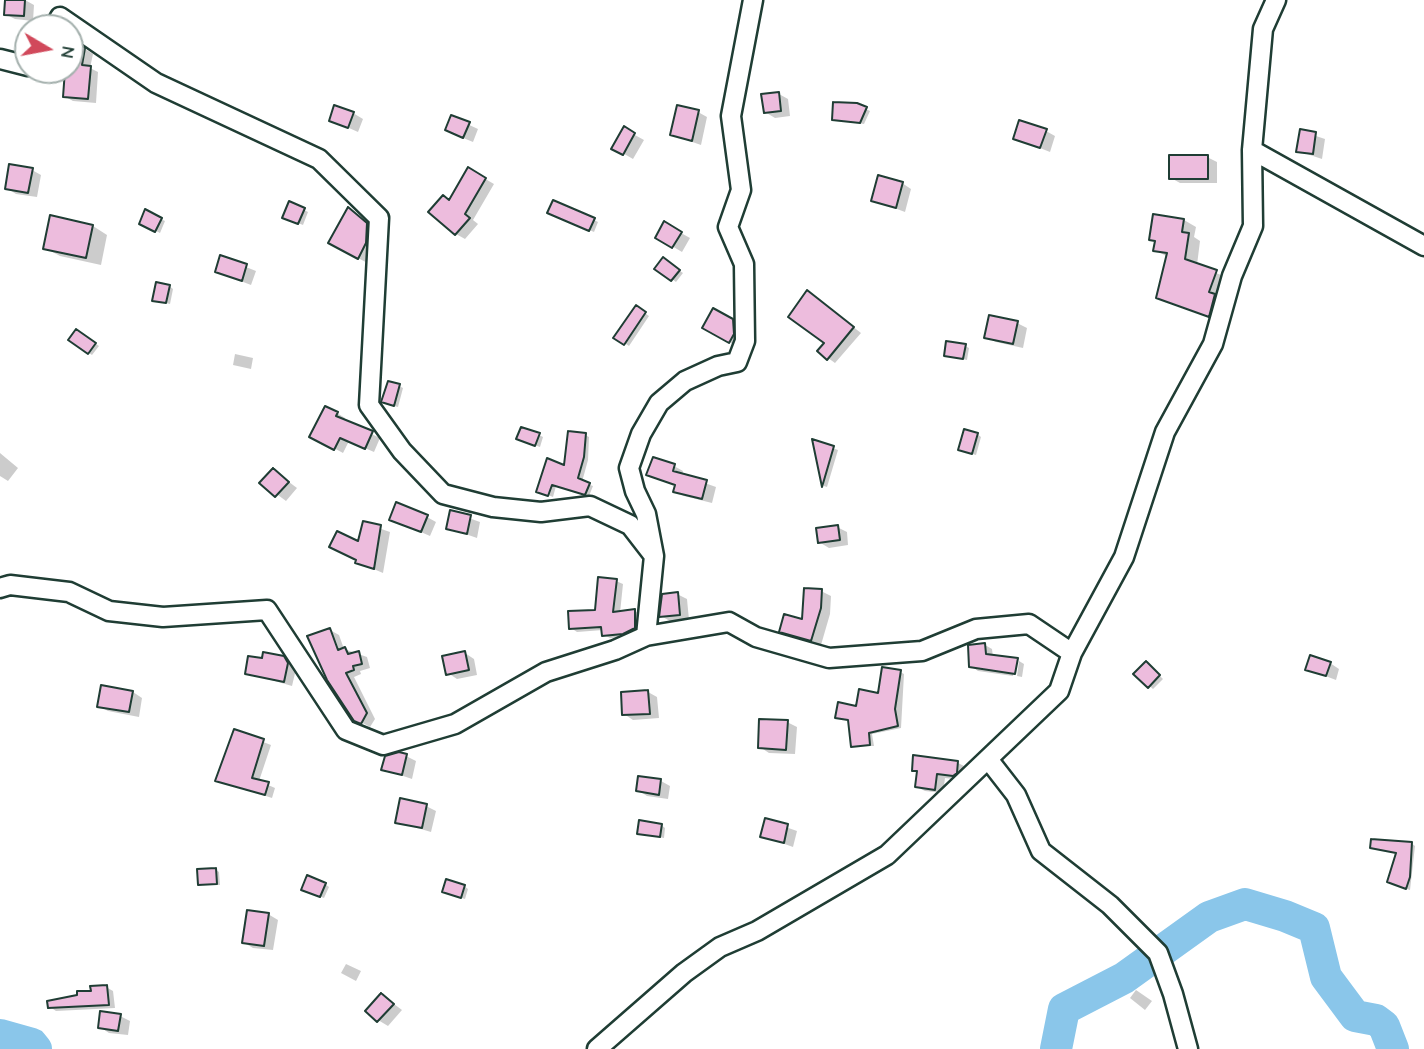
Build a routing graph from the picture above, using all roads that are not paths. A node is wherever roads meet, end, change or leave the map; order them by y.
1 (752, 0) edge
2 (1276, 0) edge
3 (84, 34) edge
4 (1252, 150) junction
5 (1424, 246) edge
6 (654, 556) junction
7 (0, 588) edge
8 (646, 636) junction
9 (1072, 653) junction
10 (988, 759) junction
11 (597, 1049) edge
12 (1188, 1049) edge

1 - 6 street
2 - 4 street
3 - 6 street
4 - 5 street
4 - 9 street
6 - 8 street
7 - 8 street
8 - 9 street
9 - 10 street
10 - 11 street
10 - 12 street

